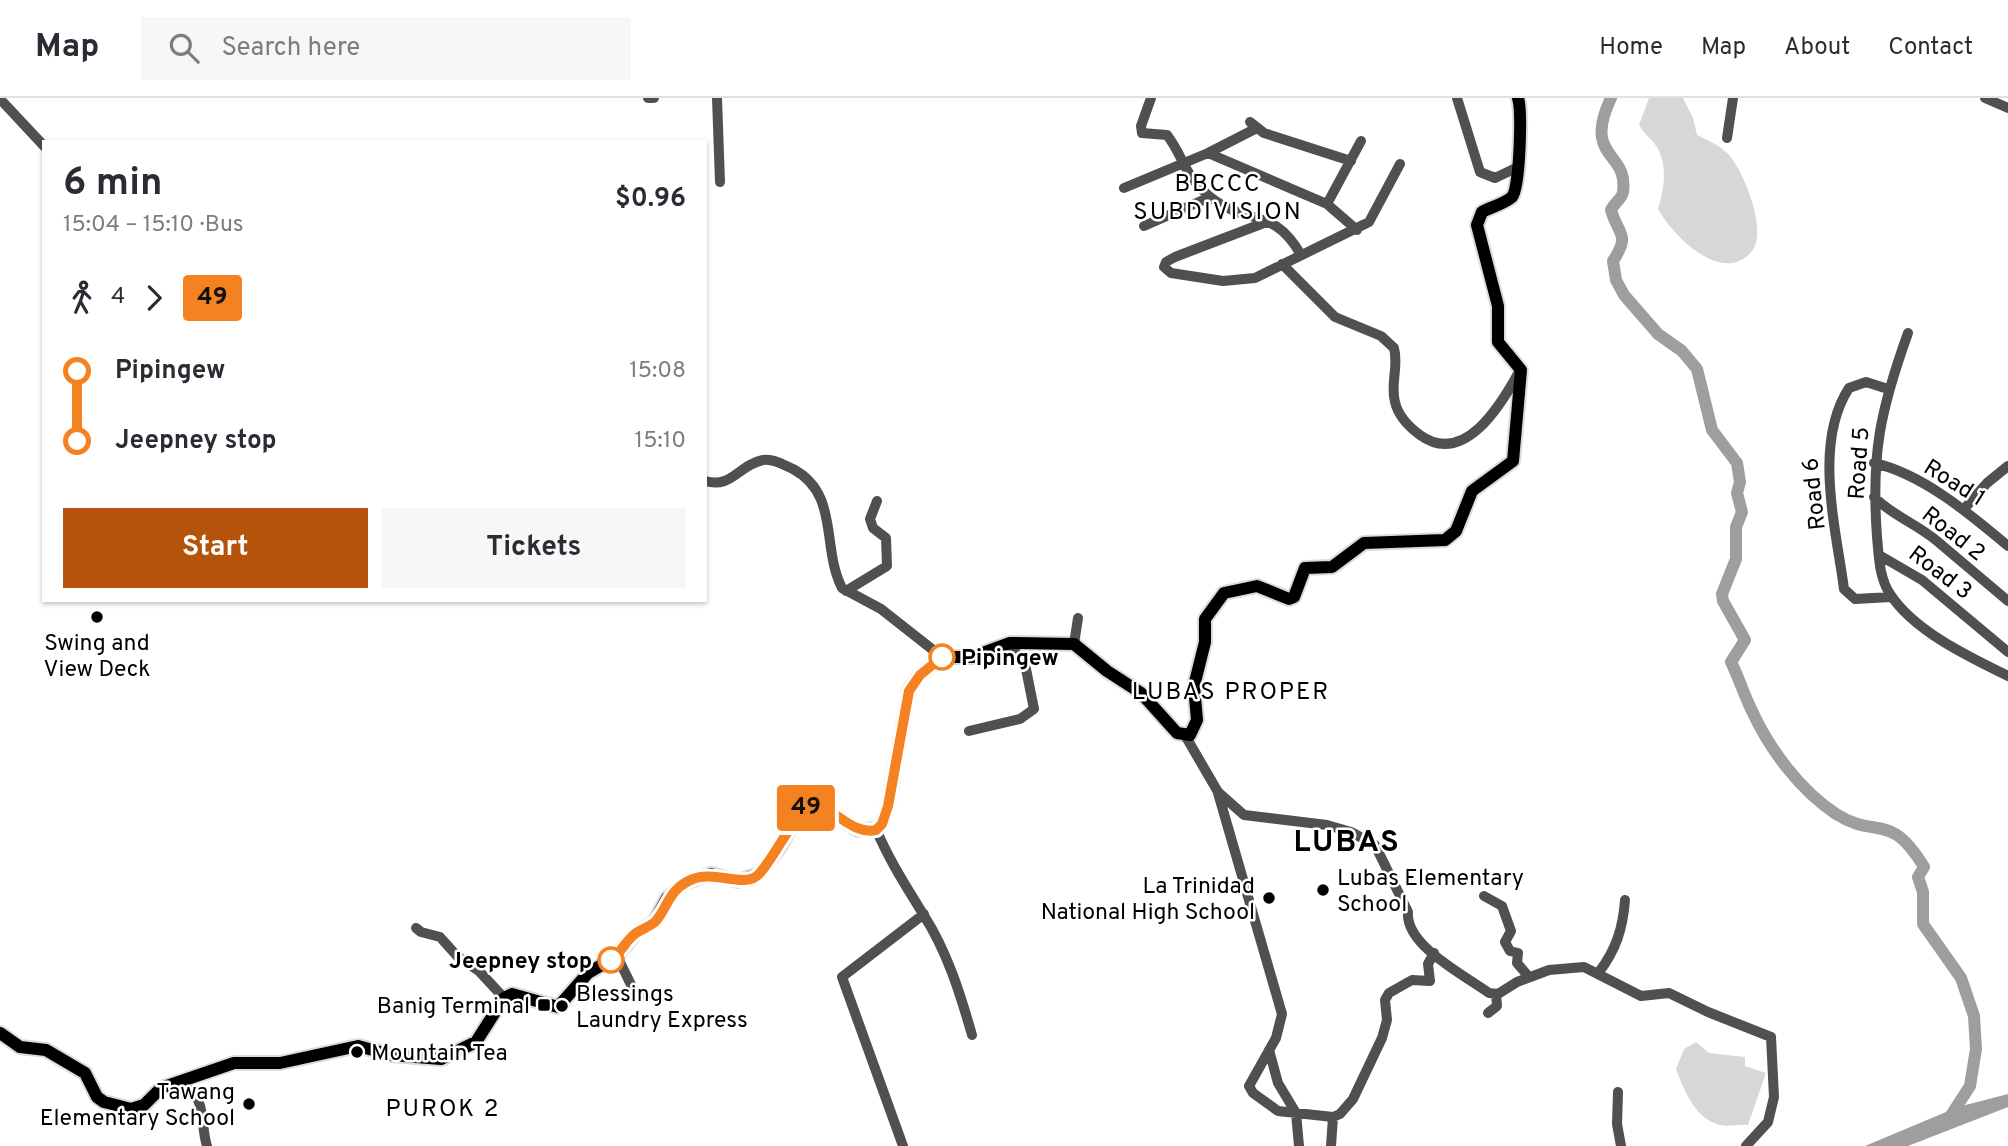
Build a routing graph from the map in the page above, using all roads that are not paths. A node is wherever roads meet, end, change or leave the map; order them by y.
1 (648, 98) edge
2 (654, 98) edge
3 (717, 98) edge
4 (1152, 98) edge
5 (1457, 98) edge
6 (1518, 98) edge
7 (1733, 98) edge
8 (1985, 98) edge
9 (0, 99) edge
10 (2008, 108) edge
11 (1727, 138) dead end
12 (1362, 141) dead end
13 (42, 144) edge
14 (1209, 153) junction
15 (1350, 160) junction
16 (1180, 163) junction
17 (1400, 164) dead end
18 (1518, 167) junction
19 (720, 182) dead end
20 (1124, 188) dead end
21 (1210, 197) junction
22 (1328, 204) junction
23 (1269, 221) junction
24 (1144, 226) dead end
25 (1357, 230) junction
26 (1301, 255) junction
27 (1282, 264) junction
28 (1908, 333) dead end
29 (1521, 370) junction
30 (1888, 389) junction
31 (1874, 463) junction
32 (2008, 466) edge
33 (707, 481) edge
34 (1874, 497) junction
35 (877, 501) dead end
36 (1964, 509) junction
37 (2008, 546) edge
38 (1879, 555) junction
39 (846, 591) junction
40 (1891, 597) junction
41 (2008, 601) edge
42 (1078, 618) dead end
43 (1010, 643) junction
44 (1074, 644) junction
45 (2008, 652) edge
46 (942, 657) junction
47 (2008, 676) edge
48 (969, 731) dead end
49 (1186, 737) junction
50 (1218, 792) junction
51 (876, 830) junction
52 (1484, 896) dead end
53 (1625, 900) dead end
54 (923, 914) junction
55 (416, 928) dead end
56 (1434, 953) junction
57 (617, 956) junction
58 (1599, 972) junction
59 (1529, 977) junction
60 (645, 994) dead end
61 (1496, 995) junction
62 (504, 998) junction
63 (1488, 1013) dead end
64 (0, 1033) edge
65 (972, 1035) dead end
66 (1269, 1050) junction
67 (177, 1084) junction
68 (1618, 1092) dead end
69 (1296, 1113) junction
70 (1333, 1117) junction
71 (207, 1146) edge
72 (903, 1146) edge
73 (1299, 1146) edge
74 (1331, 1146) edge
75 (1621, 1146) edge
76 (1746, 1146) edge

1 - 2 street
3 - 19 street
4 - 16 street
5 - 18 street
6 - 18 main road
7 - 11 street
8 - 10 street
9 - 13 street
12 - 15 street
14 - 15 street
14 - 16 street
14 - 22 street
15 - 22 street
16 - 20 street
16 - 21 street
17 - 25 street
18 - 29 main road
21 - 23 street
21 - 24 street
22 - 25 street
23 - 26 street
23 - 27 street
25 - 26 street
26 - 27 street
27 - 29 street
28 - 30 street, Road 5
29 - 49 main road
30 - 31 street, Road 5
30 - 40 street, Road 6
31 - 34 street, Road 5
31 - 36 street, Road 1
32 - 36 street
33 - 39 street
34 - 38 street, Road 5
34 - 41 street, Road 2
35 - 39 street
36 - 37 street, Road 1
38 - 40 street, Road 5
38 - 45 street, Road 3
39 - 46 street
40 - 47 street
42 - 44 street
43 - 44 main road
43 - 46 main road
43 - 48 street
44 - 49 main road
46 - 51 main road
49 - 50 street
50 - 56 street
50 - 66 street
51 - 54 street
51 - 57 main road
52 - 59 street
53 - 58 street
54 - 65 street
54 - 72 street
55 - 62 street
56 - 61 street
56 - 70 street
57 - 60 street
57 - 62 main road
58 - 59 street
58 - 76 street
59 - 61 street
61 - 63 street
62 - 67 main road
64 - 67 main road
66 - 69 street
66 - 69 street
67 - 71 street
68 - 75 street
69 - 70 street
69 - 73 street
70 - 74 street

